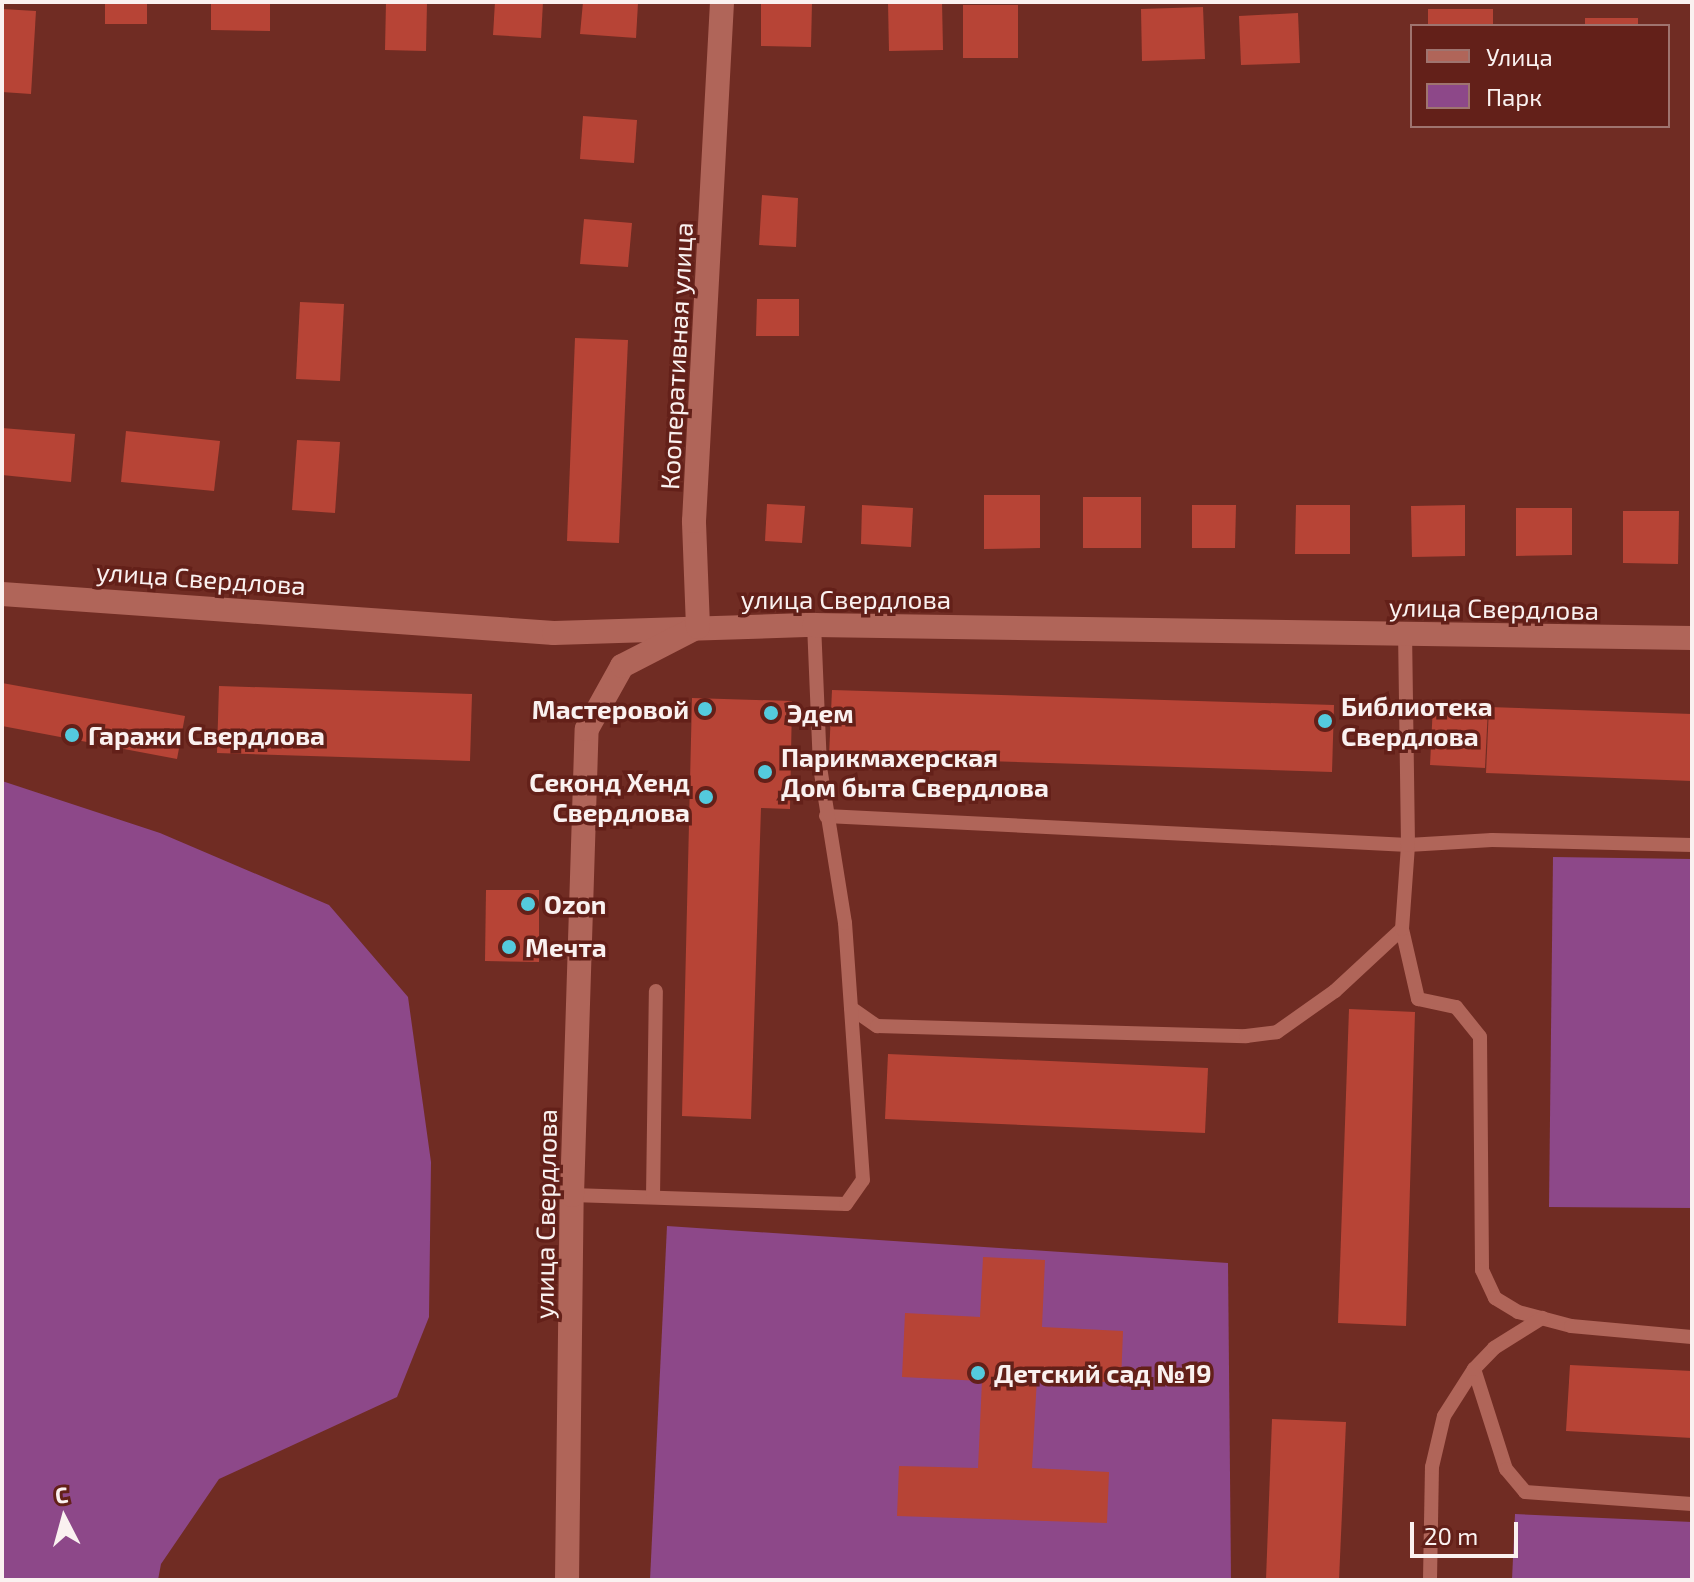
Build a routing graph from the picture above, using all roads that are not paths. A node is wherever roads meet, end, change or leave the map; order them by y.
1 (722, 2) edge
2 (2, 594) edge
3 (814, 625) junction
4 (698, 627) junction
5 (1405, 635) junction
6 (1692, 638) edge
7 (826, 816) junction
8 (1408, 845) junction
9 (1692, 845) edge
10 (1402, 929) junction
11 (656, 991) dead end
12 (851, 1008) junction
13 (572, 1195) junction
14 (653, 1197) junction
15 (1542, 1318) junction
16 (1692, 1337) edge
17 (1474, 1369) junction
18 (1692, 1504) edge
19 (567, 1580) edge
20 (1430, 1580) edge

1 - 4 street, Кооперативная улица
2 - 4 street, улица Свердлова
3 - 4 street, улица Свердлова
3 - 5 street, улица Свердлова
3 - 7 lane
4 - 13 street, улица Свердлова
5 - 6 street, улица Свердлова
5 - 8 lane
7 - 8 lane
7 - 12 lane
8 - 9 lane
8 - 10 lane
10 - 12 lane
10 - 15 lane
11 - 14 lane
12 - 14 lane
13 - 14 lane
13 - 19 street, улица Свердлова
15 - 16 lane
15 - 17 lane
17 - 18 lane
17 - 20 lane

